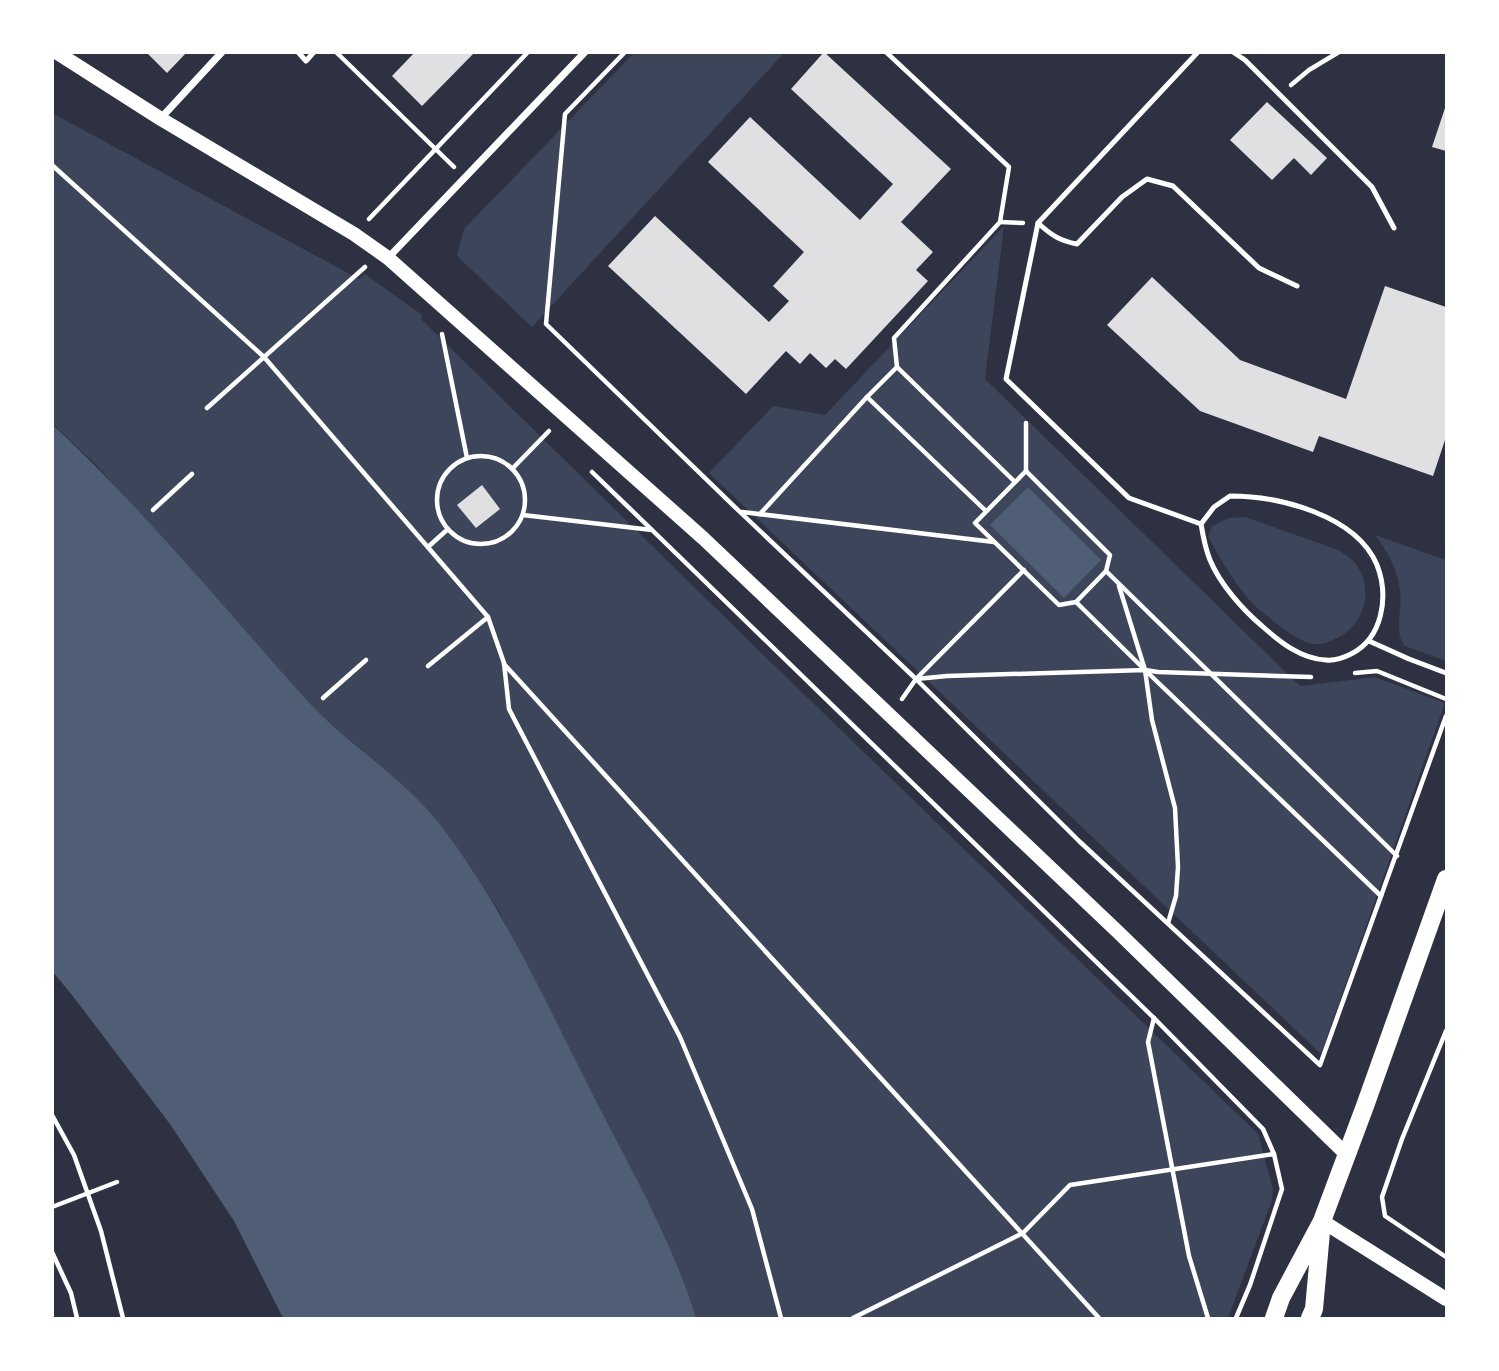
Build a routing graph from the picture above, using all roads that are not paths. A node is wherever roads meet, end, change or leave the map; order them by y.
1 (56, 52) edge
2 (222, 52) edge
3 (298, 52) edge
4 (314, 52) edge
5 (585, 52) edge
6 (1198, 52) edge
7 (1233, 52) edge
8 (161, 119) junction
9 (1038, 223) junction
10 (1394, 228) dead end
11 (388, 258) junction
12 (1297, 286) dead end
13 (1201, 524) junction
14 (1369, 641) junction
15 (1447, 673) edge
16 (1447, 879) edge
17 (1346, 1154) junction
18 (1322, 1221) junction
19 (1447, 1299) edge
20 (1274, 1318) edge
21 (1310, 1318) edge

1 - 8 main road
2 - 8 street
3 - 4 lane
5 - 11 street
6 - 9 lane
7 - 10 lane
8 - 11 main road
9 - 12 lane
9 - 13 lane
11 - 17 main road
13 - 14 lane
13 - 14 lane
14 - 15 lane
16 - 17 main road
17 - 18 main road
18 - 19 main road
18 - 20 main road
18 - 21 main road

